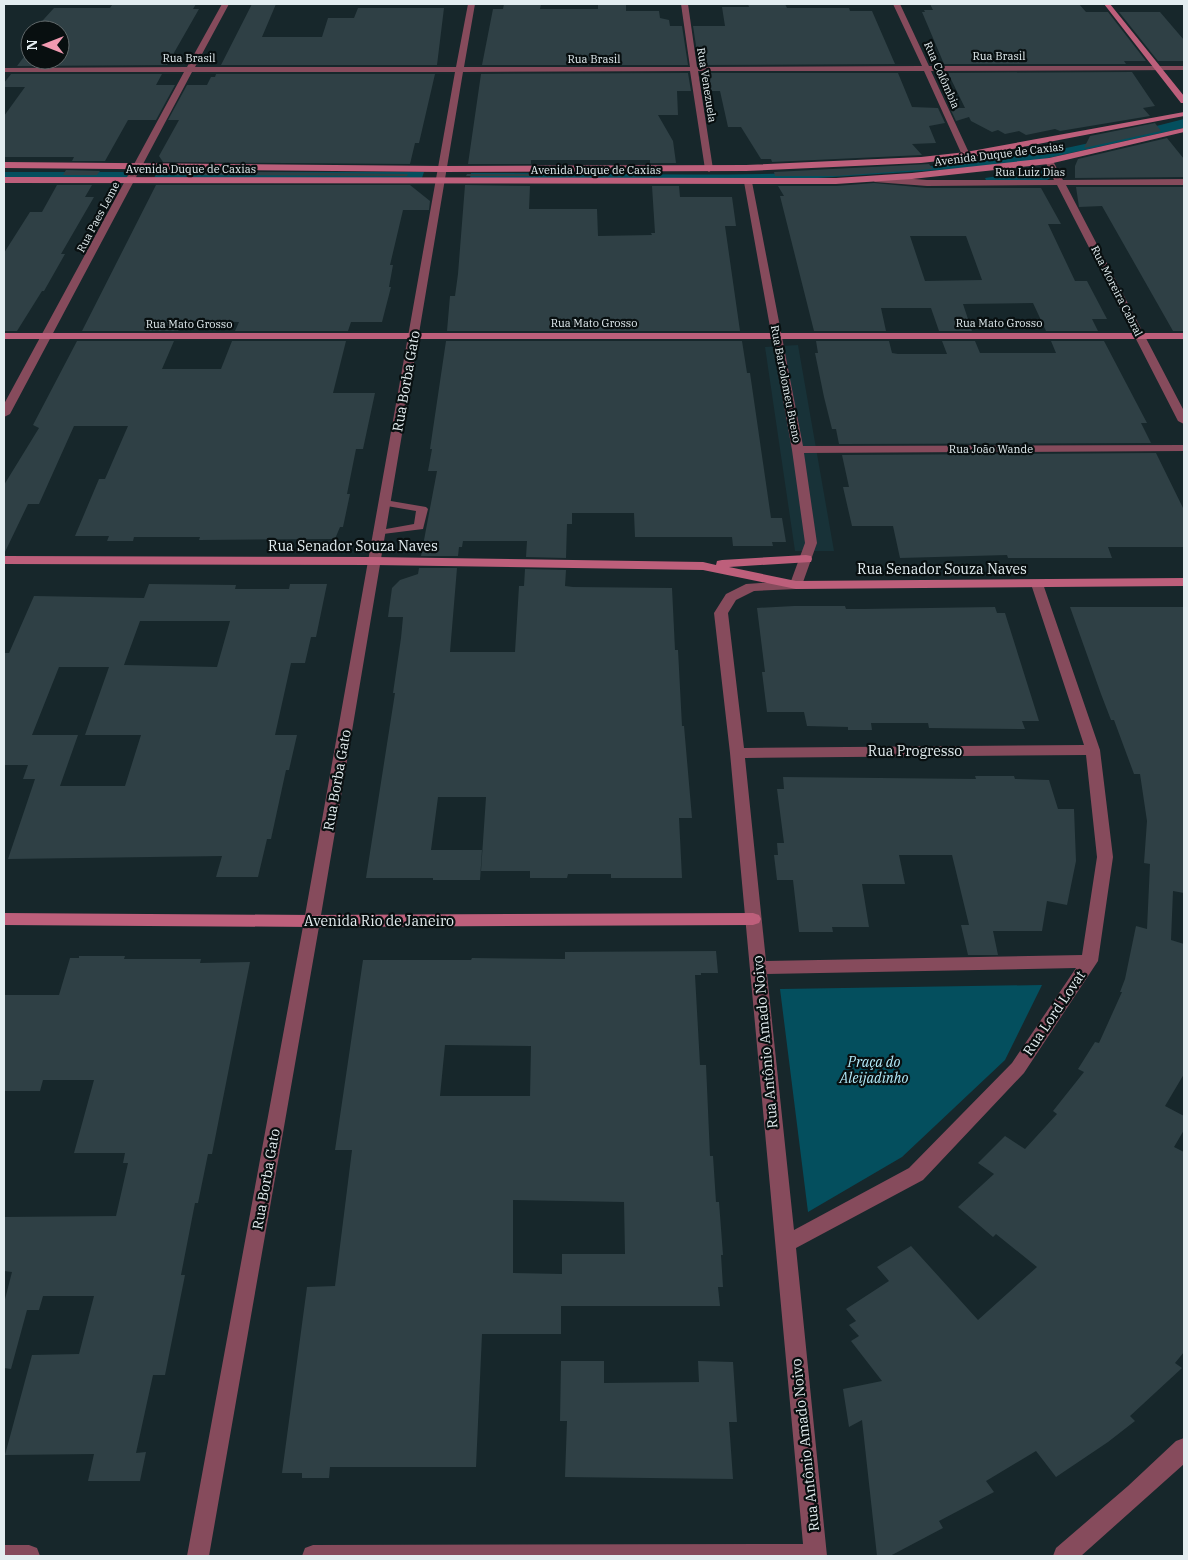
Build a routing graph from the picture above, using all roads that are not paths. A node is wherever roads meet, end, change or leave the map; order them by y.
1 (225, 4) edge
2 (471, 4) edge
3 (684, 4) edge
4 (897, 4) edge
5 (1107, 4) edge
6 (926, 67) junction
7 (1158, 68) junction
8 (1184, 68) edge
9 (190, 69) junction
10 (4, 70) edge
11 (459, 70) junction
12 (693, 70) junction
13 (1184, 102) edge
14 (1184, 114) edge
15 (1184, 130) edge
16 (966, 156) junction
17 (1049, 161) junction
18 (4, 165) edge
19 (138, 165) junction
20 (709, 169) junction
21 (441, 174) junction
22 (4, 180) edge
23 (130, 180) junction
24 (875, 180) junction
25 (748, 182) junction
26 (1184, 182) edge
27 (1061, 183) junction
28 (776, 335) junction
29 (4, 336) edge
30 (46, 336) junction
31 (414, 336) junction
32 (1140, 336) junction
33 (1184, 336) edge
34 (4, 414) edge
35 (1184, 421) edge
36 (1184, 448) edge
37 (798, 450) junction
38 (385, 503) junction
39 (379, 533) junction
40 (806, 559) junction
41 (4, 560) edge
42 (374, 561) junction
43 (703, 566) junction
44 (1184, 582) edge
45 (1037, 584) junction
46 (796, 585) junction
47 (1093, 750) junction
48 (737, 752) junction
49 (4, 919) edge
50 (754, 919) junction
51 (312, 921) junction
52 (1090, 961) junction
53 (758, 968) junction
54 (785, 1244) junction
55 (1184, 1449) edge
56 (4, 1556) edge
57 (29, 1556) edge
58 (198, 1556) edge
59 (313, 1556) edge
60 (816, 1556) edge
61 (1064, 1556) edge

1 - 9 street, Rua Paes Leme
2 - 11 street, Rua Borba Gato
3 - 12 street, Rua Venezuela
4 - 6 street, Rua Colômbia
5 - 7 main road
6 - 7 street, Rua Brasil
6 - 12 street, Rua Brasil
6 - 16 street, Rua Colômbia
7 - 8 street, Rua Brasil
7 - 13 main road
9 - 10 street, Rua Brasil
9 - 11 street, Rua Brasil
9 - 19 street, Rua Paes Leme
11 - 12 street, Rua Brasil
11 - 21 street, Rua Borba Gato
12 - 20 street, Rua Venezuela
14 - 16 main road, Avenida Duque de Caxias
15 - 17 main road, Avenida Duque de Caxias
16 - 20 main road, Avenida Duque de Caxias
17 - 24 main road, Avenida Duque de Caxias
17 - 27 street, Rua Moreira Cabral
18 - 19 main road, Avenida Duque de Caxias
19 - 21 main road, Avenida Duque de Caxias
19 - 23 street, Rua Paes Leme
20 - 21 main road, Avenida Duque de Caxias
21 - 23 main road, Avenida Duque de Caxias
21 - 25 main road, Avenida Duque de Caxias
21 - 31 street, Rua Borba Gato
22 - 23 main road, Avenida Duque de Caxias
23 - 30 street, Rua Paes Leme
24 - 25 main road, Avenida Duque de Caxias
24 - 27 street, Rua Luiz Dias
25 - 28 street, Rua Bartolomeu Bueno
26 - 27 street, Rua Luiz Dias
27 - 32 street, Rua Moreira Cabral
28 - 31 main road, Rua Mato Grosso
28 - 32 main road, Rua Mato Grosso
28 - 37 street, Rua Bartolomeu Bueno
29 - 30 main road, Rua Mato Grosso
30 - 31 main road, Rua Mato Grosso
30 - 34 street, Rua Paes Leme
31 - 38 street, Rua Borba Gato
32 - 33 main road, Rua Mato Grosso
32 - 35 street, Rua Moreira Cabral
36 - 37 street, Rua João Wande
37 - 40 street, Rua Bartolomeu Bueno
38 - 39 street, Rua Borba Gato
38 - 39 lane
39 - 42 street, Rua Borba Gato
40 - 43 main road, Rua Senador Souza Naves
40 - 46 street, Rua Bartolomeu Bueno
41 - 42 main road, Rua Senador Souza Naves
42 - 43 main road, Rua Senador Souza Naves
42 - 51 street, Rua Borba Gato
43 - 46 main road, Rua Senador Souza Naves
44 - 45 main road, Rua Senador Souza Naves
45 - 46 main road, Rua Senador Souza Naves
45 - 47 street, Rua Lord Lovat
46 - 48 street, Rua Antônio Amado Noivo
47 - 48 street, Rua Progresso
47 - 52 street, Rua Lord Lovat
48 - 50 street, Rua Antônio Amado Noivo
49 - 51 main road, Avenida Rio de Janeiro
50 - 51 main road, Avenida Rio de Janeiro
50 - 53 street, Rua Antônio Amado Noivo
51 - 58 street, Rua Borba Gato
52 - 53 street
52 - 54 street, Rua Lord Lovat
53 - 54 street, Rua Antônio Amado Noivo
54 - 60 street, Rua Antônio Amado Noivo
55 - 61 street
56 - 57 street
59 - 60 street

